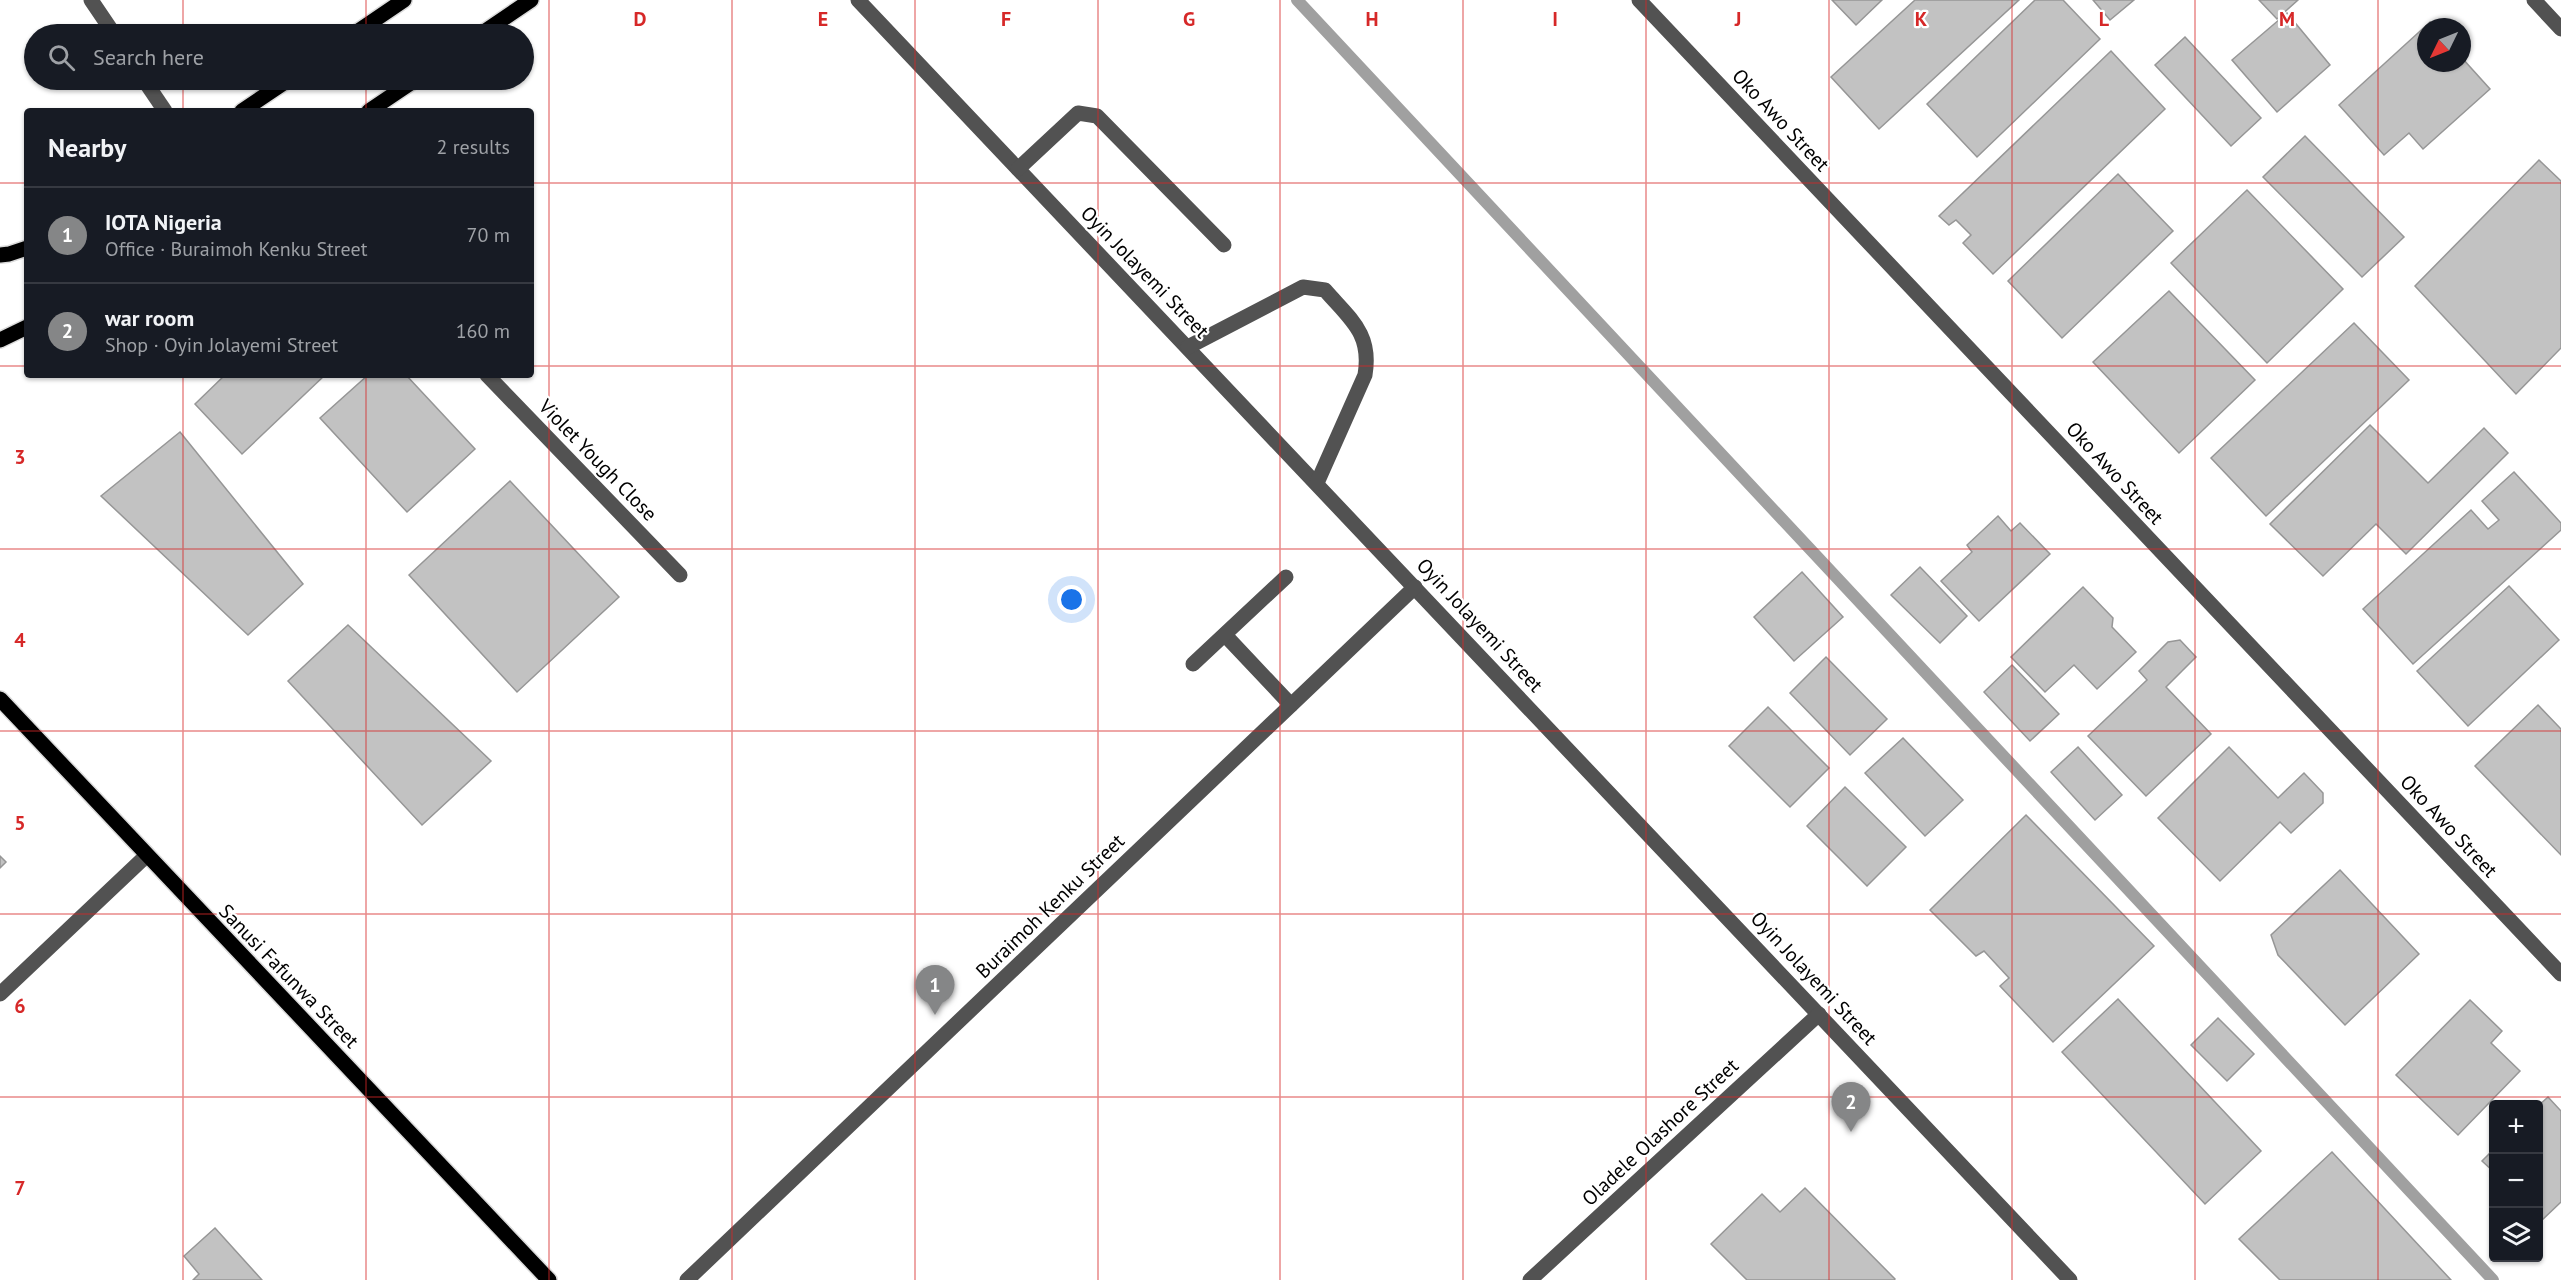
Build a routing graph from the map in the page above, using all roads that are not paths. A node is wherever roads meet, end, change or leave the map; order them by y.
1 (91, 0) edge
2 (404, 0) edge
3 (531, 0) edge
4 (858, 0) edge
5 (1639, 0) edge
6 (2534, 0) edge
7 (107, 24) edge
8 (369, 24) edge
9 (496, 24) edge
10 (2561, 29) edge
11 (151, 90) edge
12 (273, 90) edge
13 (400, 90) edge
14 (163, 108) edge
15 (246, 108) edge
16 (373, 108) edge
17 (1018, 169) junction
18 (1224, 245) dead end
19 (24, 249) edge
20 (0, 255) edge
21 (24, 328) edge
22 (0, 340) edge
23 (1188, 347) junction
24 (490, 378) edge
25 (1317, 483) junction
26 (680, 575) dead end
27 (1286, 577) dead end
28 (1415, 587) junction
29 (1225, 635) junction
30 (1193, 664) dead end
31 (0, 699) edge
32 (1291, 705) junction
33 (146, 856) junction
34 (2561, 974) edge
35 (0, 994) edge
36 (1819, 1014) junction
37 (549, 1280) edge
38 (687, 1280) edge
39 (1530, 1280) edge
40 (2070, 1280) edge

1 - 7 street
2 - 8 main road
3 - 9 main road
4 - 17 street, Oyin Jolayemi Street
5 - 34 street, Oko Awo Street
6 - 10 street
11 - 14 street
12 - 15 main road
13 - 16 main road
17 - 18 street
17 - 23 street, Oyin Jolayemi Street
19 - 20 main road
21 - 22 main road
23 - 25 street, Oyin Jolayemi Street
23 - 25 street
24 - 26 street, Violet Yough Close
25 - 28 street, Oyin Jolayemi Street
27 - 29 street
28 - 32 street, Buraimoh Kenku Street
28 - 36 street, Oyin Jolayemi Street
29 - 30 street
29 - 32 street
31 - 33 main road, Sanusi Fafunwa Street
32 - 38 street, Buraimoh Kenku Street
33 - 35 street
33 - 37 main road, Sanusi Fafunwa Street
36 - 39 street, Oladele Olashore Street
36 - 40 street, Oyin Jolayemi Street

